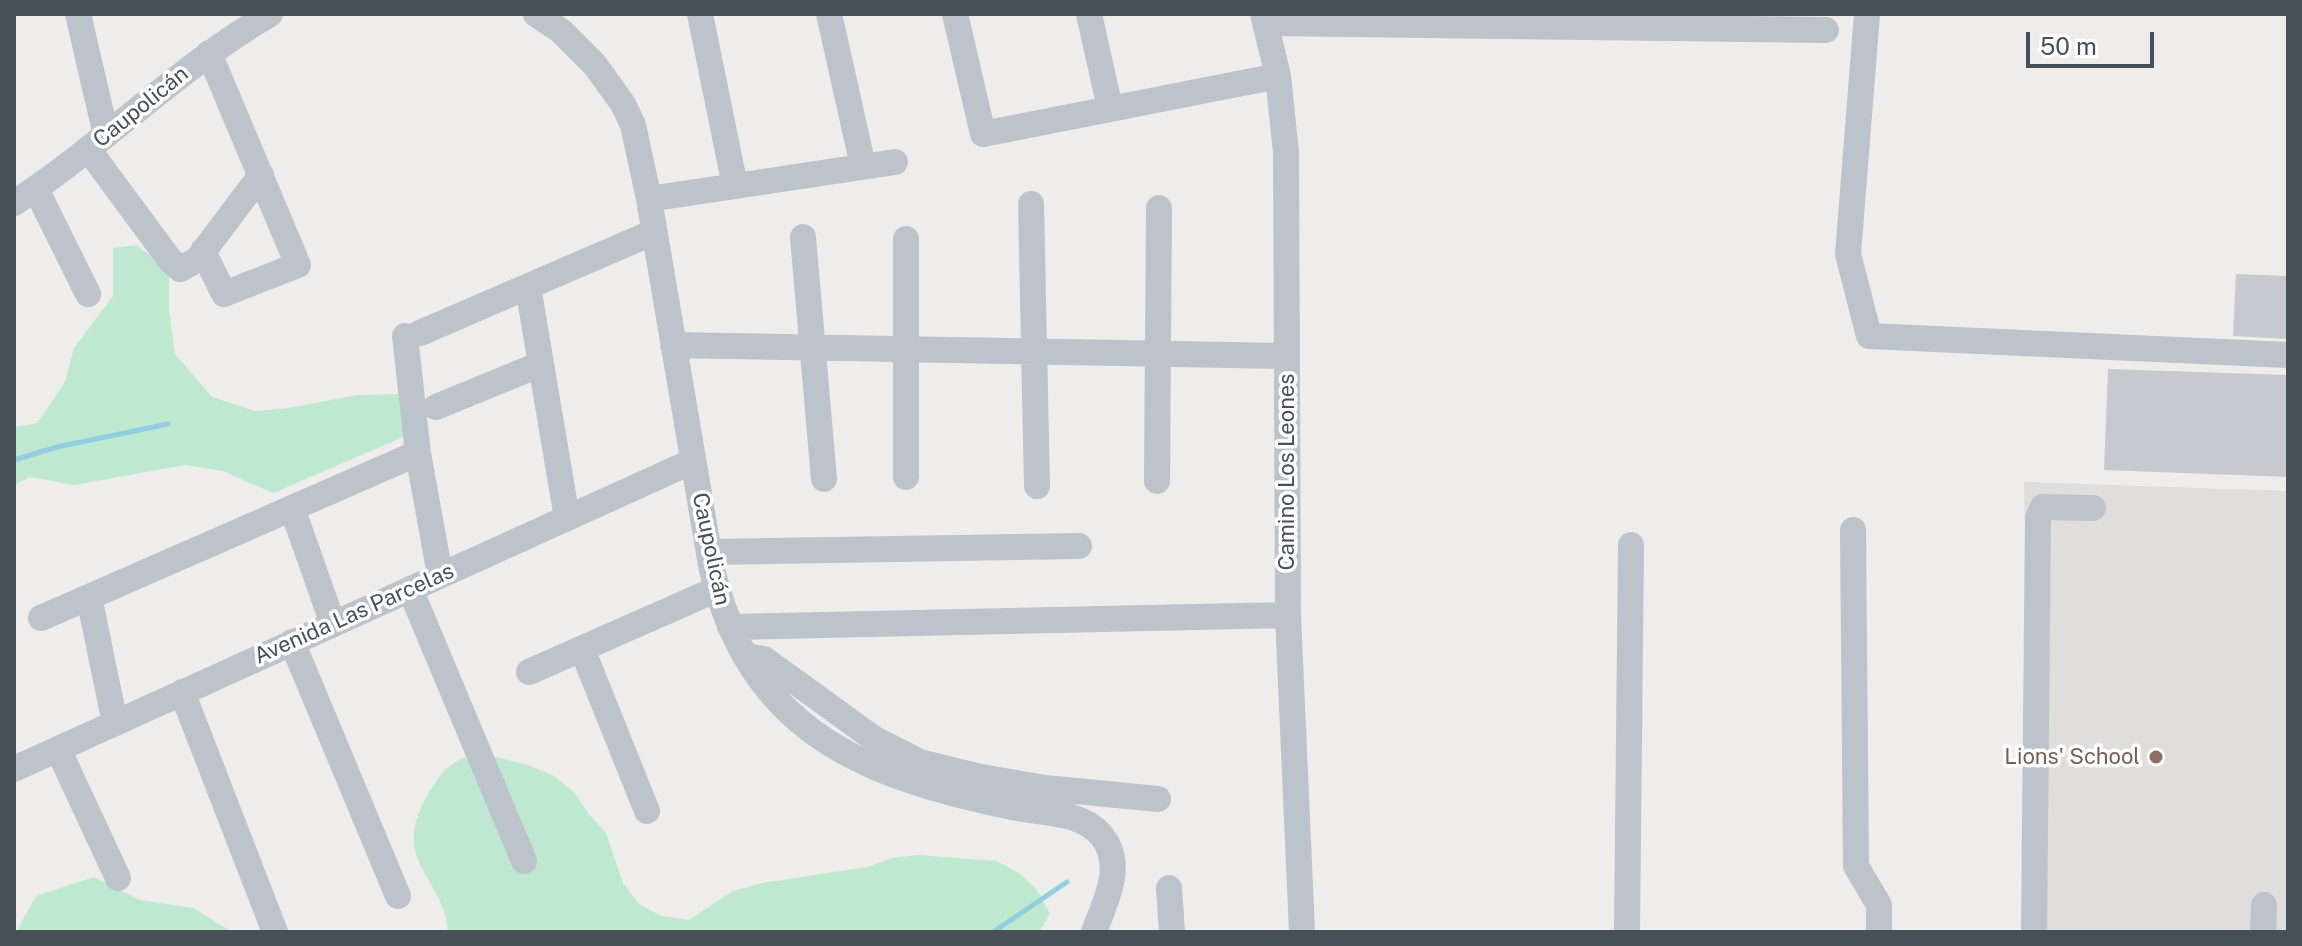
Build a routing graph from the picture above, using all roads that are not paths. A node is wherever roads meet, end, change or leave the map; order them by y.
1 (78, 14) edge
2 (270, 14) edge
3 (536, 14) edge
4 (700, 14) edge
5 (829, 14) edge
6 (955, 14) edge
7 (1089, 14) edge
8 (1867, 14) edge
9 (1264, 18) edge
10 (1826, 30) dead end
11 (220, 35) edge
12 (1278, 76) junction
13 (1110, 108) junction
14 (97, 142) junction
15 (895, 162) dead end
16 (863, 166) junction
17 (261, 175) junction
18 (735, 186) junction
19 (25, 196) edge
20 (649, 199) junction
21 (1031, 204) dead end
22 (1159, 208) dead end
23 (654, 232) junction
24 (803, 237) dead end
25 (906, 239) dead end
26 (203, 251) junction
27 (528, 287) junction
28 (88, 294) dead end
29 (673, 345) junction
30 (813, 346) junction
31 (905, 348) junction
32 (1034, 351) junction
33 (1158, 354) junction
34 (2288, 355) edge
35 (1286, 356) junction
36 (541, 364) junction
37 (436, 407) dead end
38 (418, 453) junction
39 (693, 461) junction
40 (906, 477) dead end
41 (824, 479) dead end
42 (1157, 481) dead end
43 (1037, 486) dead end
44 (292, 508) junction
45 (2093, 508) dead end
46 (567, 518) junction
47 (1853, 530) dead end
48 (1631, 545) dead end
49 (1079, 546) dead end
50 (709, 552) junction
51 (440, 575) junction
52 (410, 589) junction
53 (717, 589) junction
54 (89, 597) junction
55 (1288, 615) junction
56 (41, 618) dead end
57 (333, 624) junction
58 (730, 627) junction
59 (292, 642) junction
60 (582, 649) junction
61 (745, 656) junction
62 (529, 672) dead end
63 (182, 692) junction
64 (115, 723) junction
65 (58, 749) junction
66 (14, 769) edge
67 (1158, 799) dead end
68 (647, 811) dead end
69 (524, 861) dead end
70 (118, 878) dead end
71 (1169, 888) dead end
72 (398, 896) dead end
73 (2264, 905) dead end
74 (275, 932) edge
75 (1094, 932) edge
76 (1172, 932) edge
77 (1302, 932) edge
78 (1627, 932) edge
79 (1879, 932) edge
80 (2034, 932) edge
81 (2263, 932) edge

1 - 14 street
2 - 11 street, Caupolicán
3 - 20 street, Caupolicán
4 - 18 street
5 - 16 street
6 - 13 street
7 - 13 street
8 - 34 street
9 - 10 street
9 - 12 street, Camino Los Leones
11 - 14 street, Caupolicán
11 - 17 street
12 - 13 street
12 - 35 street, Camino Los Leones
14 - 19 street, Caupolicán
14 - 26 street
15 - 16 street
16 - 18 street
17 - 26 street
17 - 26 street
18 - 20 street
19 - 28 street
20 - 23 street, Caupolicán
21 - 32 street
22 - 33 street
23 - 27 street
23 - 29 street, Caupolicán
24 - 30 street
25 - 31 street
27 - 36 street
27 - 38 street
29 - 30 street
29 - 39 street, Caupolicán
30 - 31 street
30 - 41 street
31 - 32 street
31 - 40 street
32 - 33 street
32 - 43 street
33 - 35 street
33 - 42 street
35 - 55 street, Camino Los Leones
36 - 37 street
36 - 46 street
38 - 44 street
38 - 51 street
39 - 46 street, Avenida Las Parcelas
39 - 50 street, Caupolicán
44 - 54 street
44 - 57 street
45 - 80 street
46 - 51 street, Avenida Las Parcelas
47 - 79 street
48 - 78 street
49 - 50 street
50 - 53 street, Caupolicán
51 - 52 street, Avenida Las Parcelas
52 - 57 street, Avenida Las Parcelas
52 - 69 street
53 - 58 street, Caupolicán
53 - 60 street
54 - 56 street
54 - 64 street
55 - 58 street
55 - 77 street, Camino Los Leones
57 - 59 street, Avenida Las Parcelas
58 - 61 street, Caupolicán
59 - 63 street, Avenida Las Parcelas
59 - 72 street
60 - 62 street
60 - 68 street
61 - 67 street
61 - 75 street, Caupolicán
63 - 64 street, Avenida Las Parcelas
63 - 74 street
64 - 65 street, Avenida Las Parcelas
65 - 66 street, Avenida Las Parcelas
65 - 70 street
71 - 76 street
73 - 81 street

